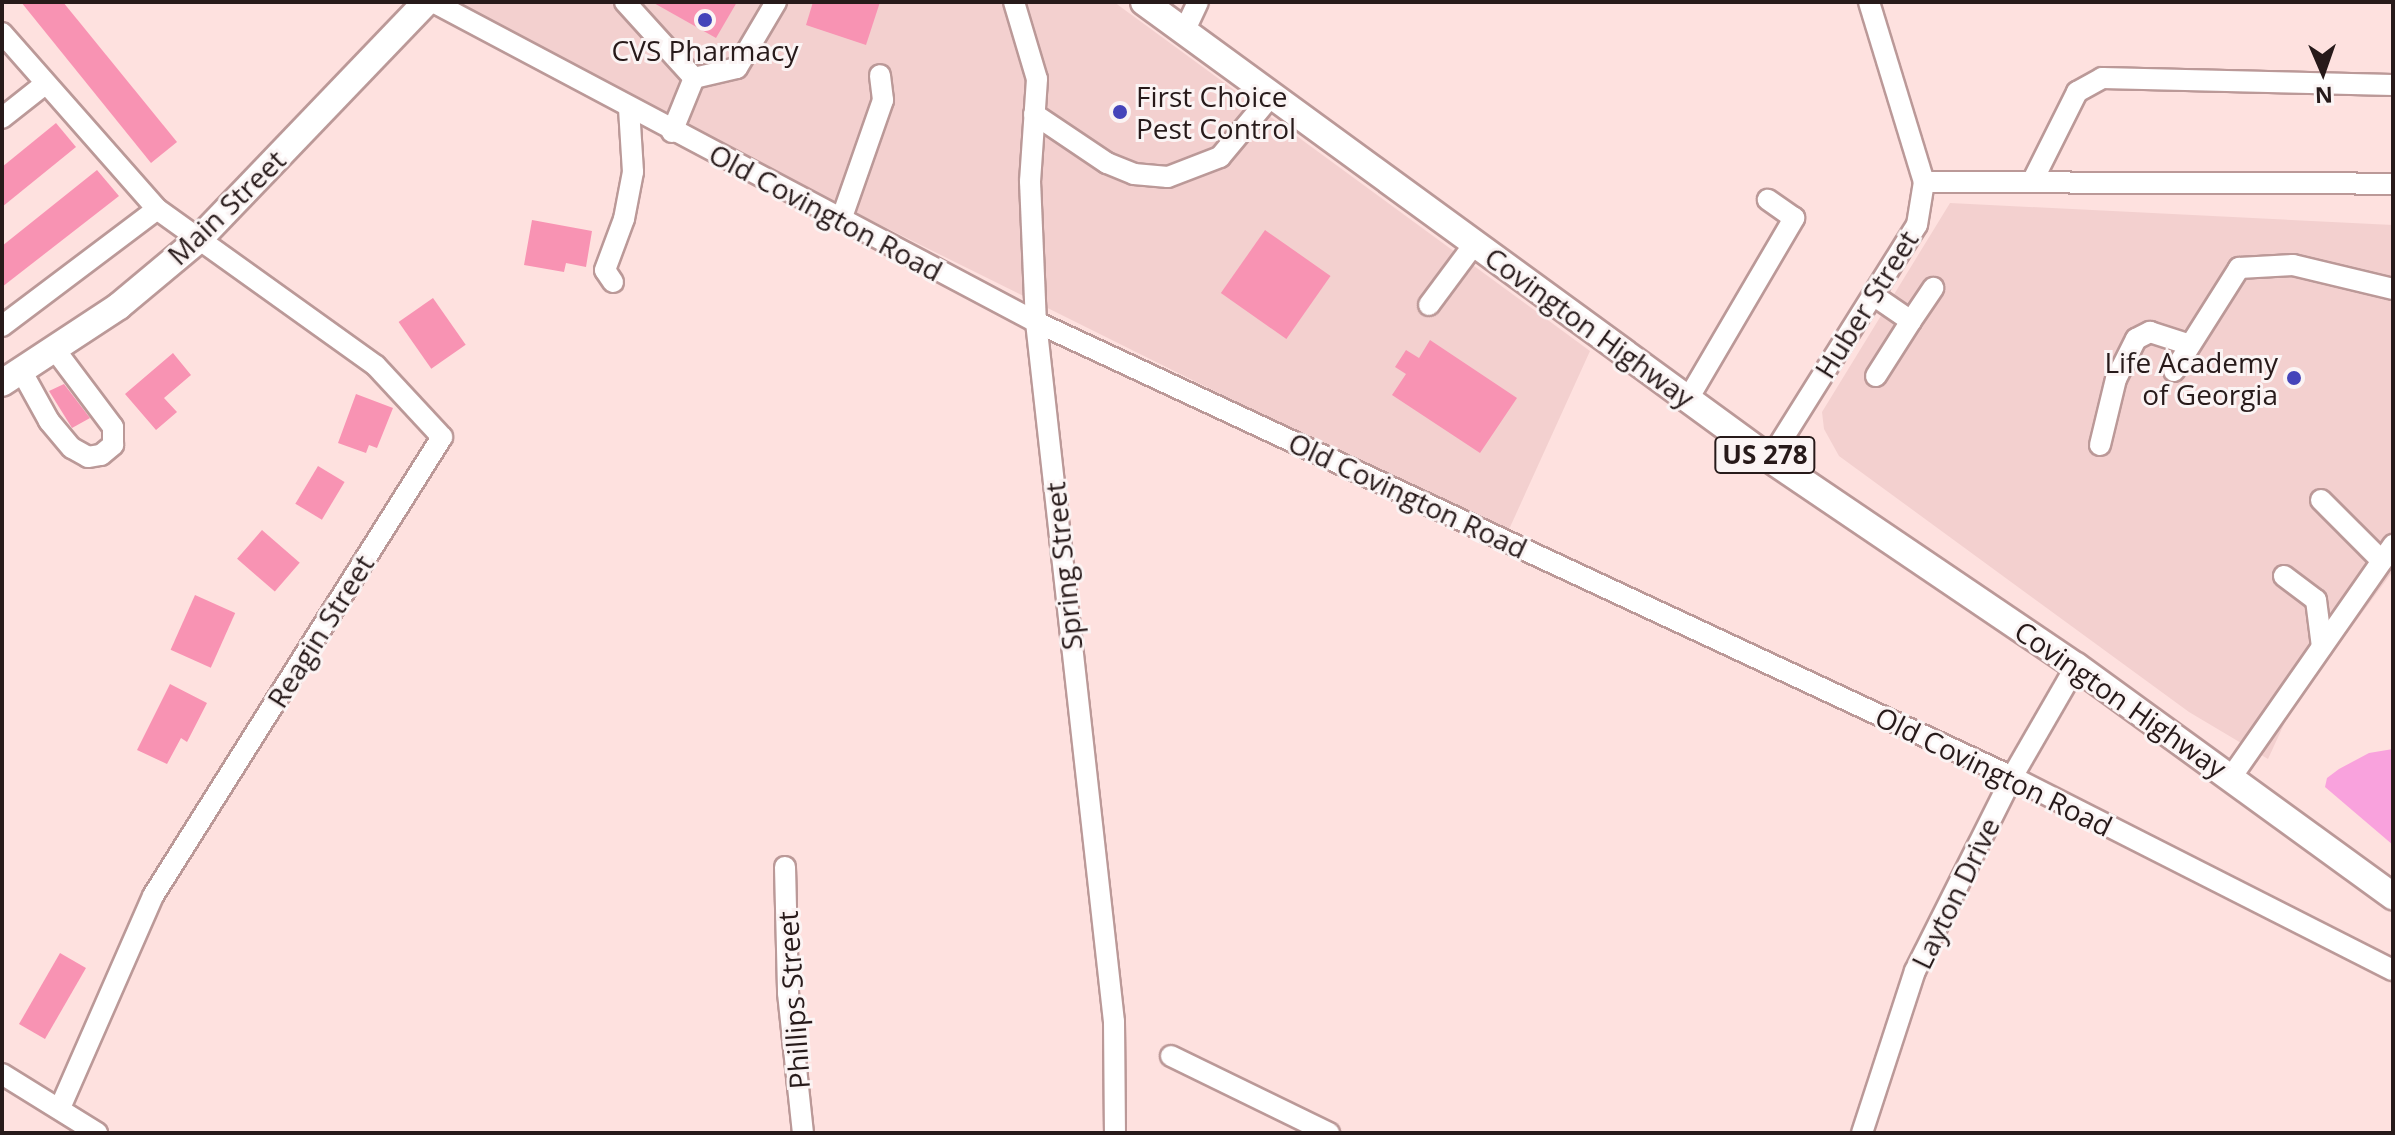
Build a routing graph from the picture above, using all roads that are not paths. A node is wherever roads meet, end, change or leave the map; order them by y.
1 (426, 2) edge
2 (433, 2) edge
3 (625, 2) edge
4 (776, 2) edge
5 (1014, 2) edge
6 (1198, 2) edge
7 (1869, 2) edge
8 (1152, 4) edge
9 (1184, 32) junction
10 (2, 33) edge
11 (880, 75) dead end
12 (694, 78) junction
13 (45, 84) junction
14 (2393, 85) edge
15 (1271, 96) junction
16 (629, 109) junction
17 (1034, 114) junction
18 (2, 118) edge
19 (672, 132) junction
20 (1924, 182) junction
21 (2032, 182) junction
22 (2393, 184) edge
23 (1768, 200) dead end
24 (157, 209) junction
25 (841, 220) junction
26 (199, 239) junction
27 (1475, 243) junction
28 (613, 282) dead end
29 (1933, 288) dead end
30 (2393, 289) edge
31 (1873, 295) junction
32 (1429, 305) dead end
33 (1911, 321) junction
34 (1036, 322) junction
35 (2, 326) edge
36 (2188, 344) junction
37 (56, 351) junction
38 (2174, 371) dead end
39 (1876, 376) dead end
40 (12, 378) edge
41 (1688, 399) junction
42 (2100, 445) dead end
43 (1770, 459) junction
44 (2321, 500) dead end
45 (2387, 553) edge
46 (2284, 576) dead end
47 (2322, 647) junction
48 (2076, 666) junction
49 (2232, 776) junction
50 (2012, 777) junction
51 (785, 867) dead end
52 (2393, 896) edge
53 (2393, 970) edge
54 (1171, 1056) dead end
55 (2, 1074) edge
56 (60, 1108) junction
57 (97, 1133) edge
58 (803, 1133) edge
59 (1115, 1133) edge
60 (1329, 1133) edge
61 (1862, 1133) edge

1 - 26 main road, Main Street
2 - 16 street, Old Covington Road
3 - 12 street
4 - 12 street
5 - 17 street, Spring Street
6 - 9 street
7 - 20 street, Huber Street
8 - 9 main road, Covington Highway / US 278
9 - 15 main road, Covington Highway / US 278
10 - 13 street
11 - 25 street
12 - 19 street
13 - 18 street
13 - 24 street
14 - 21 street
15 - 17 street
15 - 27 main road, Covington Highway / US 278
16 - 19 street, Old Covington Road
16 - 28 street
17 - 34 street, Spring Street
19 - 25 street, Old Covington Road
20 - 21 street
20 - 31 street, Huber Street
21 - 22 street
23 - 41 street
24 - 26 street
24 - 35 street
25 - 34 street, Old Covington Road
26 - 37 main road, Main Street
26 - 56 street, Reagin Street
27 - 32 street
27 - 41 main road, Covington Highway / US 278
29 - 33 street
30 - 36 street
31 - 33 street
31 - 43 street, Huber Street
33 - 39 street
34 - 50 street, Old Covington Road
34 - 59 street, Spring Street
36 - 38 street
36 - 42 street
37 - 40 main road, Main Street
37 - 40 street
41 - 43 main road, Covington Highway / US 278
43 - 48 main road, Covington Highway / US 278
44 - 45 street
45 - 47 street
46 - 47 street
47 - 49 street
48 - 49 main road, Covington Highway / US 278
48 - 50 street, Layton Drive
49 - 52 main road, Covington Highway / US 278
50 - 53 street, Old Covington Road
50 - 61 street, Layton Drive
51 - 58 street, Phillips Street
54 - 60 street
55 - 56 street
56 - 57 street

